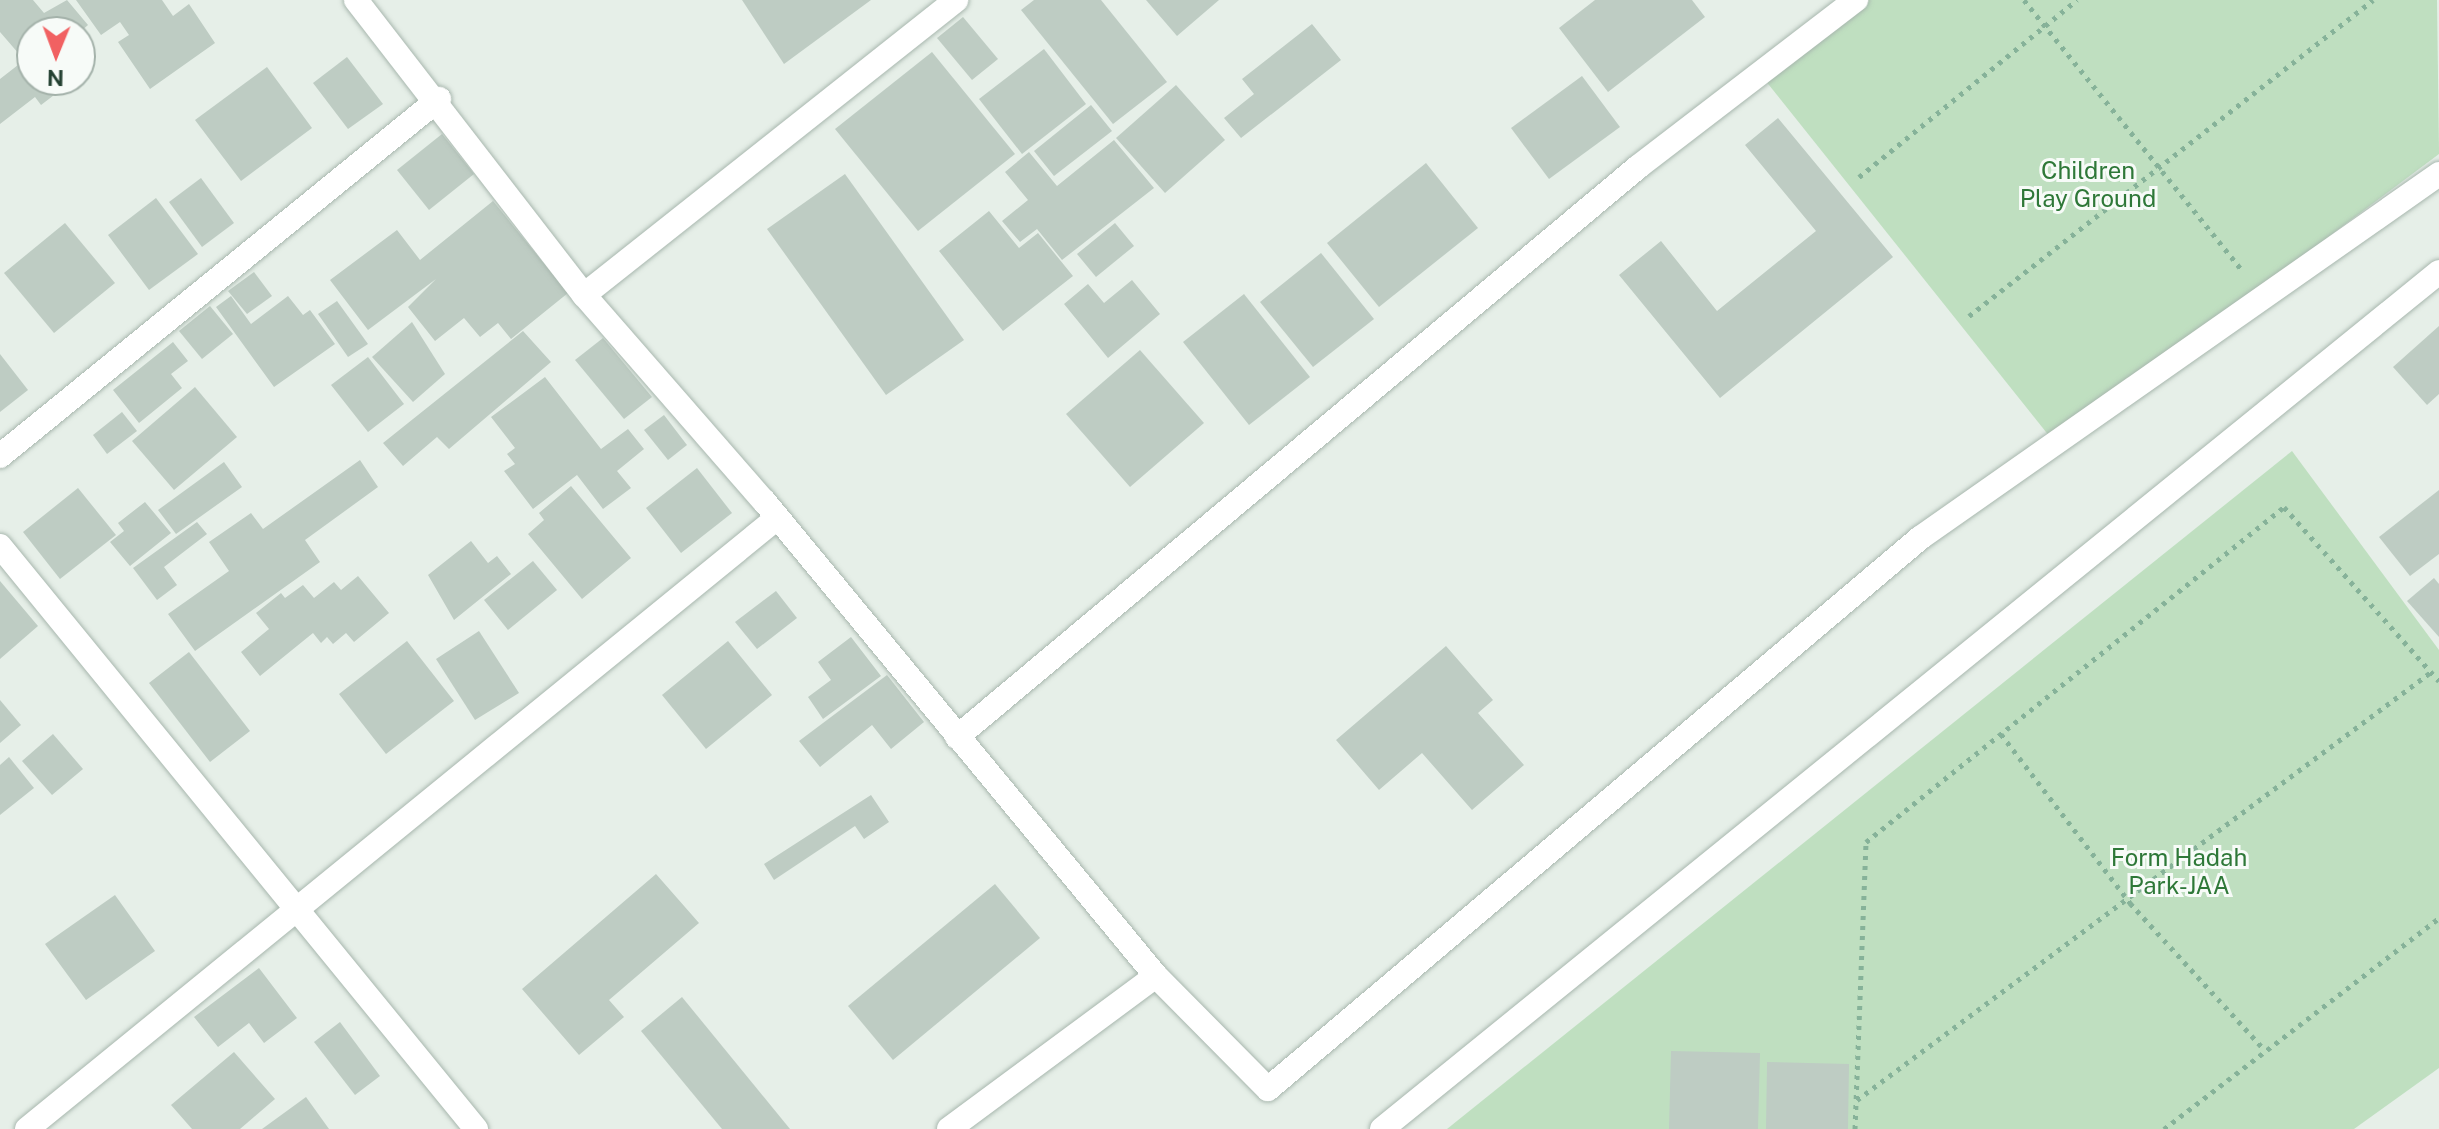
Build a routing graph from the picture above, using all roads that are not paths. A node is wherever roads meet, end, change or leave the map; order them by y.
1 (356, 0) edge
2 (956, 0) edge
3 (1856, 0) edge
4 (439, 99) junction
5 (2439, 174) edge
6 (2439, 272) edge
7 (584, 295) junction
8 (0, 456) edge
9 (777, 518) junction
10 (0, 546) edge
11 (957, 737) junction
12 (303, 911) junction
13 (1156, 976) junction
14 (27, 1129) edge
15 (476, 1129) edge
16 (949, 1129) edge
17 (1382, 1129) edge

1 - 4 street
2 - 7 street
3 - 11 street
4 - 7 street
4 - 8 street
5 - 13 street
6 - 17 street
7 - 9 street
9 - 11 street
9 - 12 street
10 - 12 street
11 - 13 street
12 - 14 street
12 - 15 street
13 - 16 street

